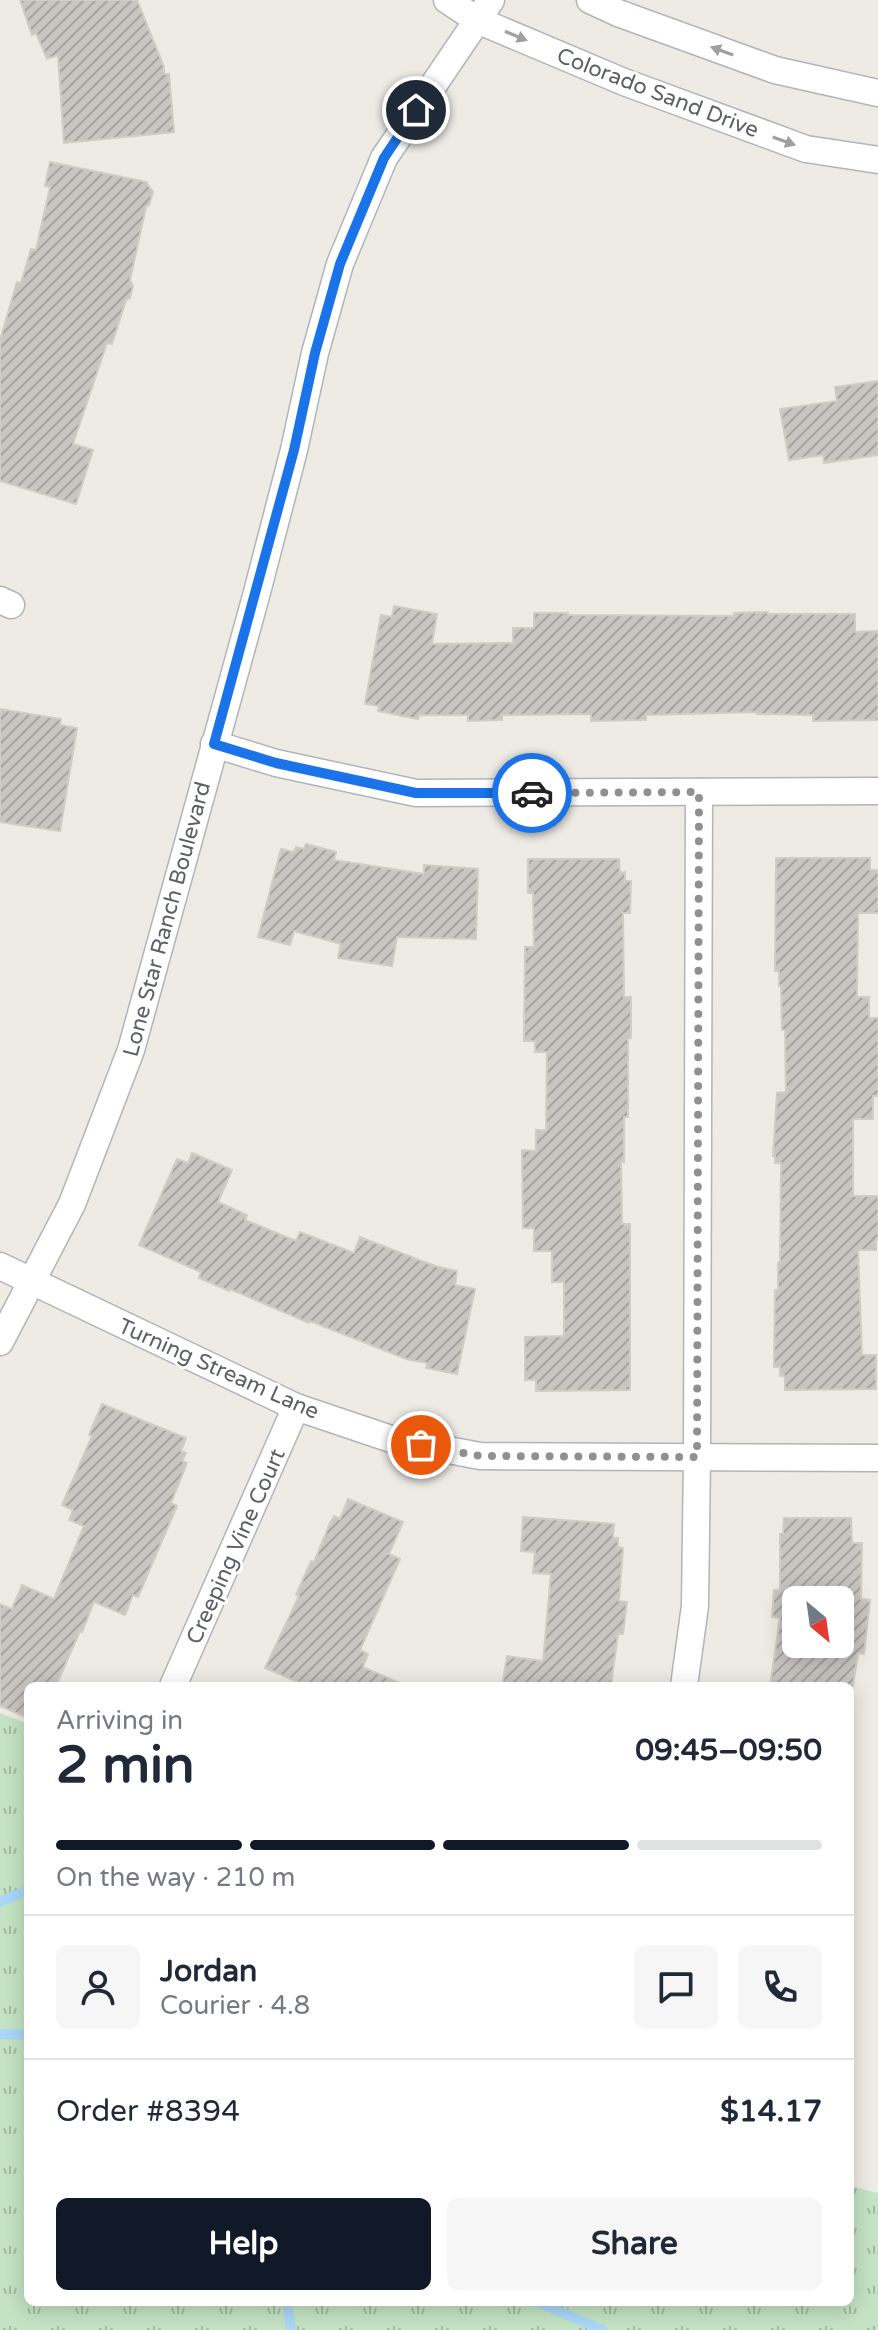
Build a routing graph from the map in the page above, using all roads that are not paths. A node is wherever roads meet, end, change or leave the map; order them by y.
1 (447, 0) edge
2 (590, 0) edge
3 (484, 10) edge
4 (878, 93) edge
5 (878, 160) edge
6 (214, 744) junction
7 (878, 791) edge
8 (699, 792) junction
9 (0, 1266) edge
10 (33, 1281) junction
11 (0, 1342) edge
12 (296, 1407) junction
13 (697, 1457) junction
14 (878, 1458) edge
15 (175, 1682) edge
16 (685, 1682) edge

1 - 3 street, Colorado Sand Drive
4 -> 2 street
3 -> 5 street, Colorado Sand Drive
3 - 6 street, Lone Star Ranch Boulevard
6 - 8 street
6 - 10 street, Lone Star Ranch Boulevard
7 - 8 street
8 - 13 street
9 - 10 street, Turning Stream Lane
10 - 11 street, Lone Star Ranch Boulevard
10 - 12 street, Turning Stream Lane
12 - 13 street, Turning Stream Lane
12 - 15 street, Creeping Vine Court
13 - 14 street, Turning Stream Lane
13 - 16 street

